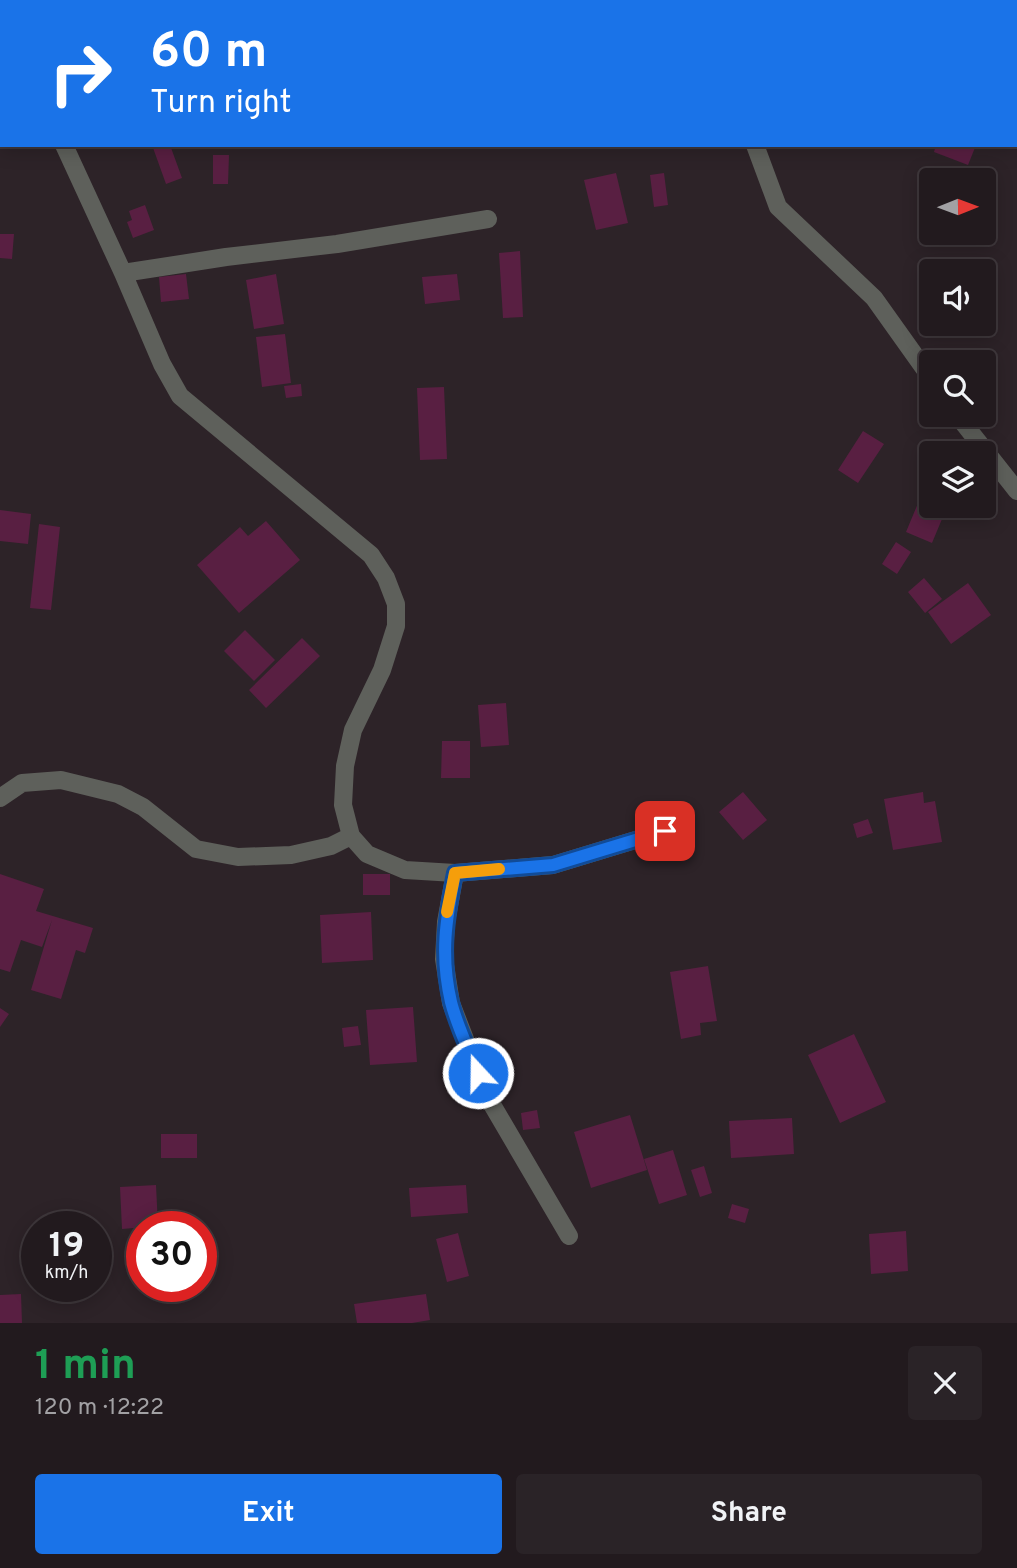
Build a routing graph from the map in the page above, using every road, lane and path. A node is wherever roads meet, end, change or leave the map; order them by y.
1 (65, 147) edge
2 (756, 147) edge
3 (488, 219) dead end
4 (123, 273) junction
5 (919, 361) edge
6 (966, 427) edge
7 (1017, 491) edge
8 (0, 798) edge
9 (665, 831) dead end
10 (351, 836) junction
11 (455, 873) junction
12 (569, 1236) dead end

1 - 4 street
2 - 5 street
3 - 4 street
4 - 10 street
6 - 7 street
8 - 10 street
9 - 11 street
10 - 11 street
11 - 12 street

